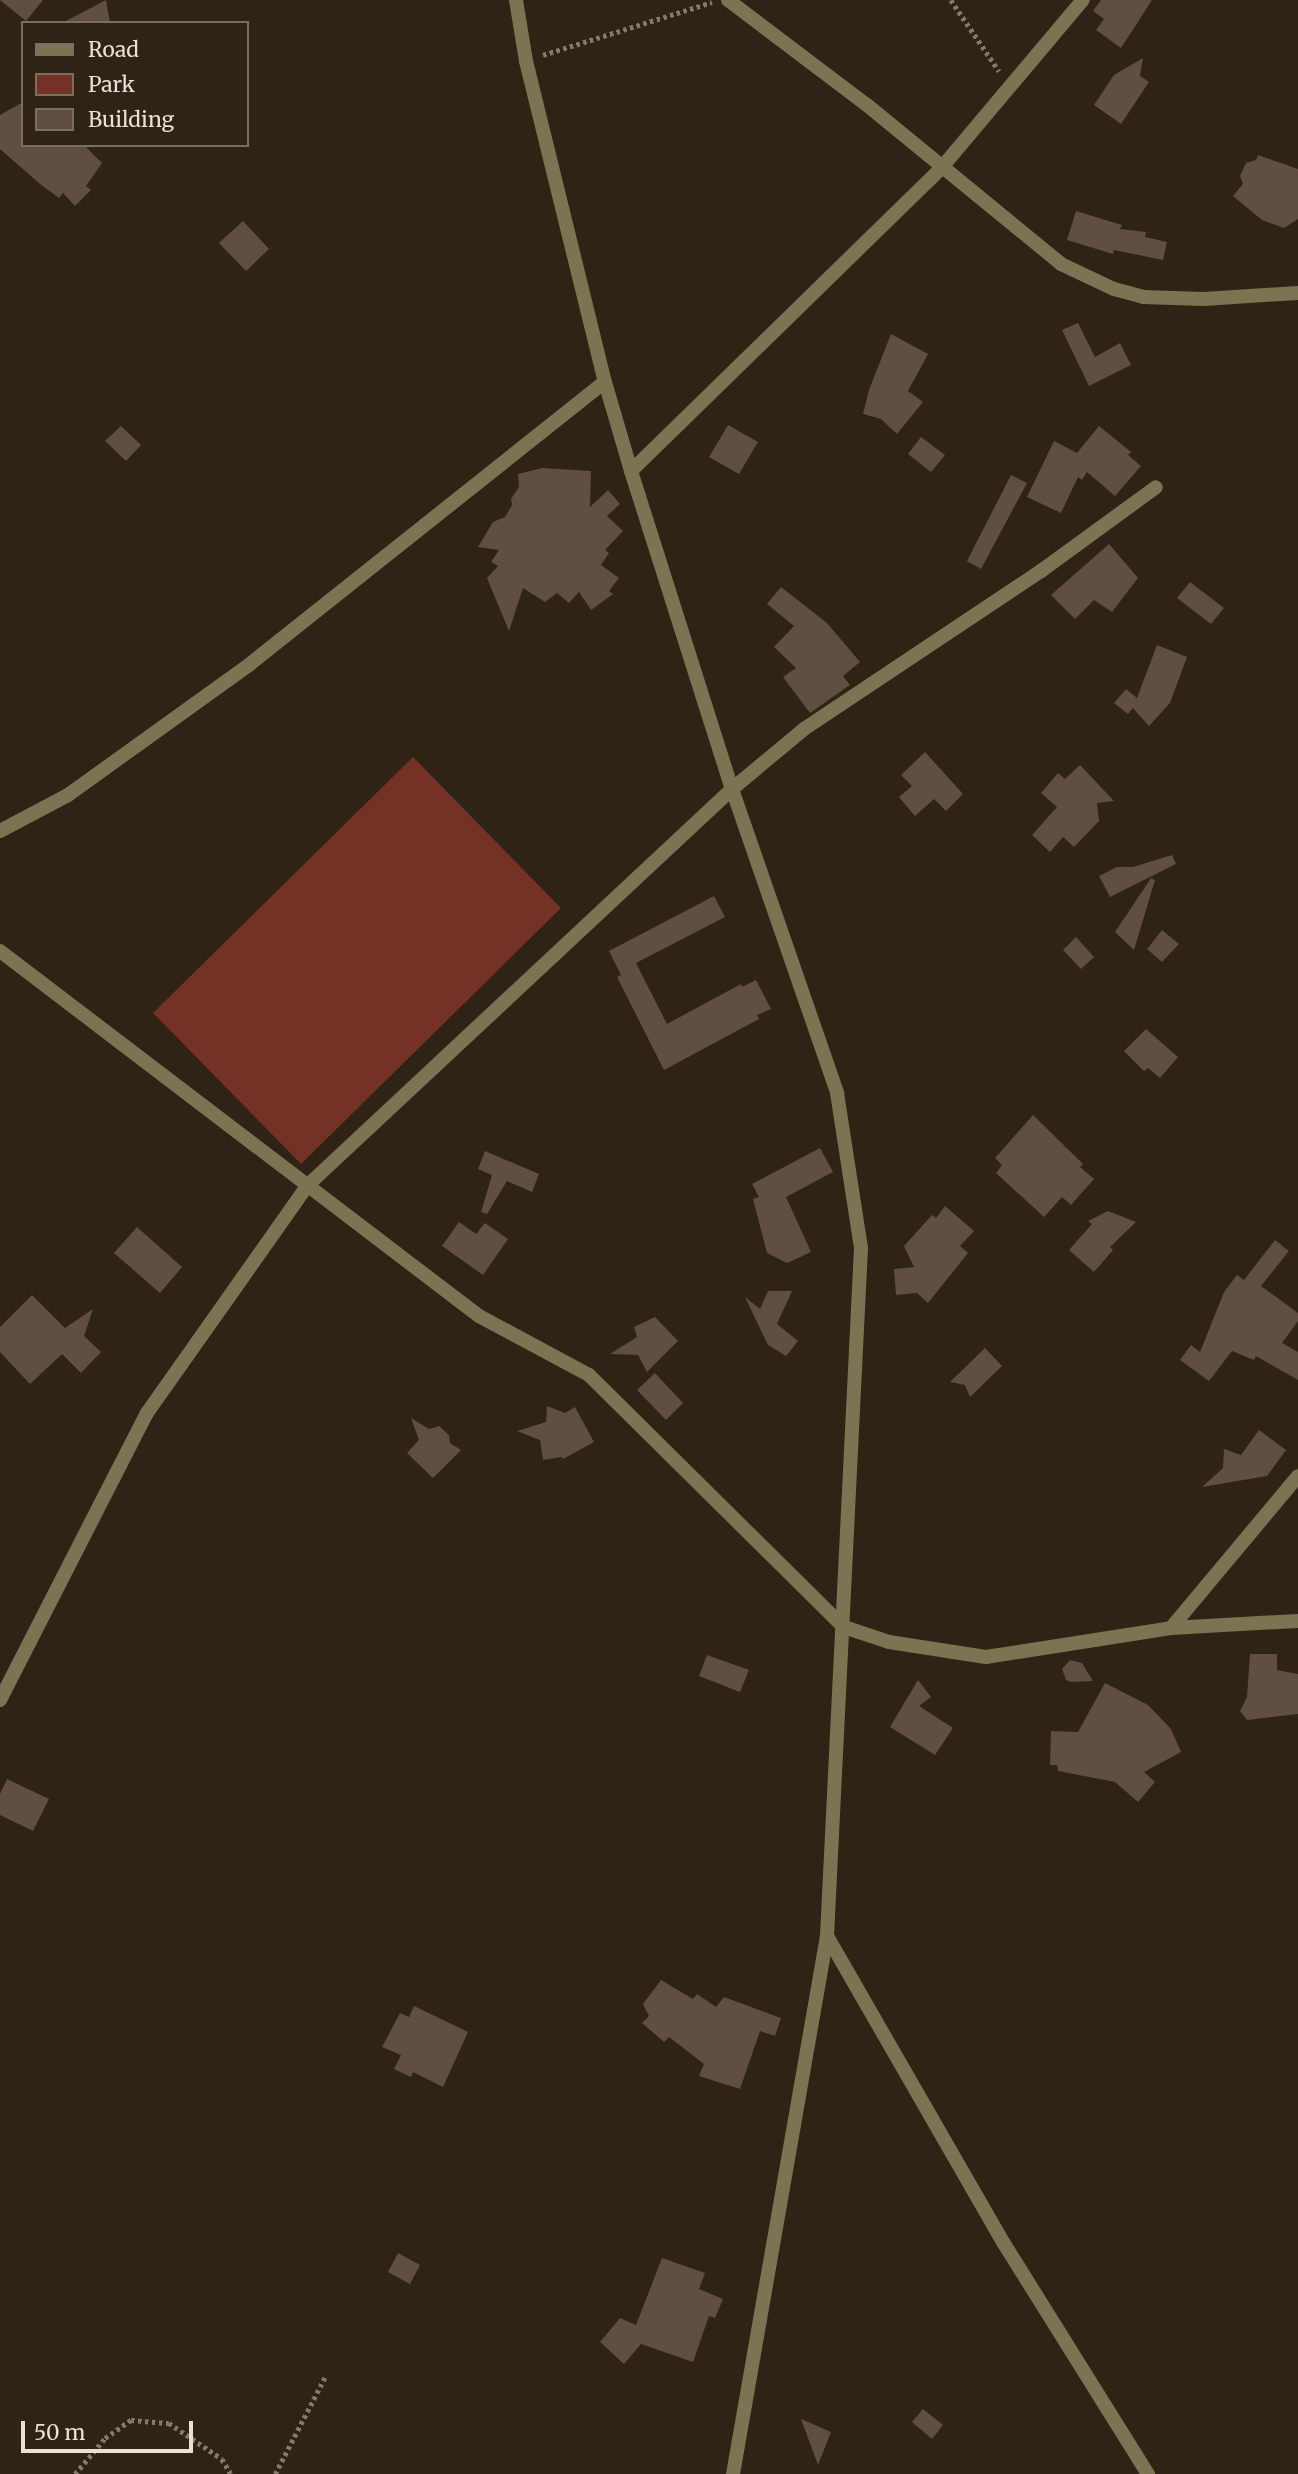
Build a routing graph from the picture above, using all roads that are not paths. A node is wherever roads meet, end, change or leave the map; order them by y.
1 (516, 0) edge
2 (729, 0) edge
3 (1083, 0) edge
4 (943, 166) junction
5 (1298, 293) edge
6 (605, 382) junction
7 (631, 471) junction
8 (1156, 487) dead end
9 (732, 789) junction
10 (0, 831) edge
11 (0, 951) edge
12 (308, 1185) junction
13 (1298, 1476) edge
14 (1298, 1621) edge
15 (844, 1628) junction
16 (1171, 1628) junction
17 (0, 1700) edge
18 (827, 1936) junction
19 (733, 2474) edge
20 (1148, 2474) edge

1 - 6 street
2 - 4 street
3 - 4 street
4 - 5 street
4 - 7 street
6 - 7 street
6 - 10 street
7 - 9 street
8 - 9 street
9 - 12 street
9 - 15 street
11 - 12 street
12 - 15 street
12 - 17 street
13 - 16 street
14 - 16 street
15 - 16 street
15 - 18 street
18 - 19 street
18 - 20 street

